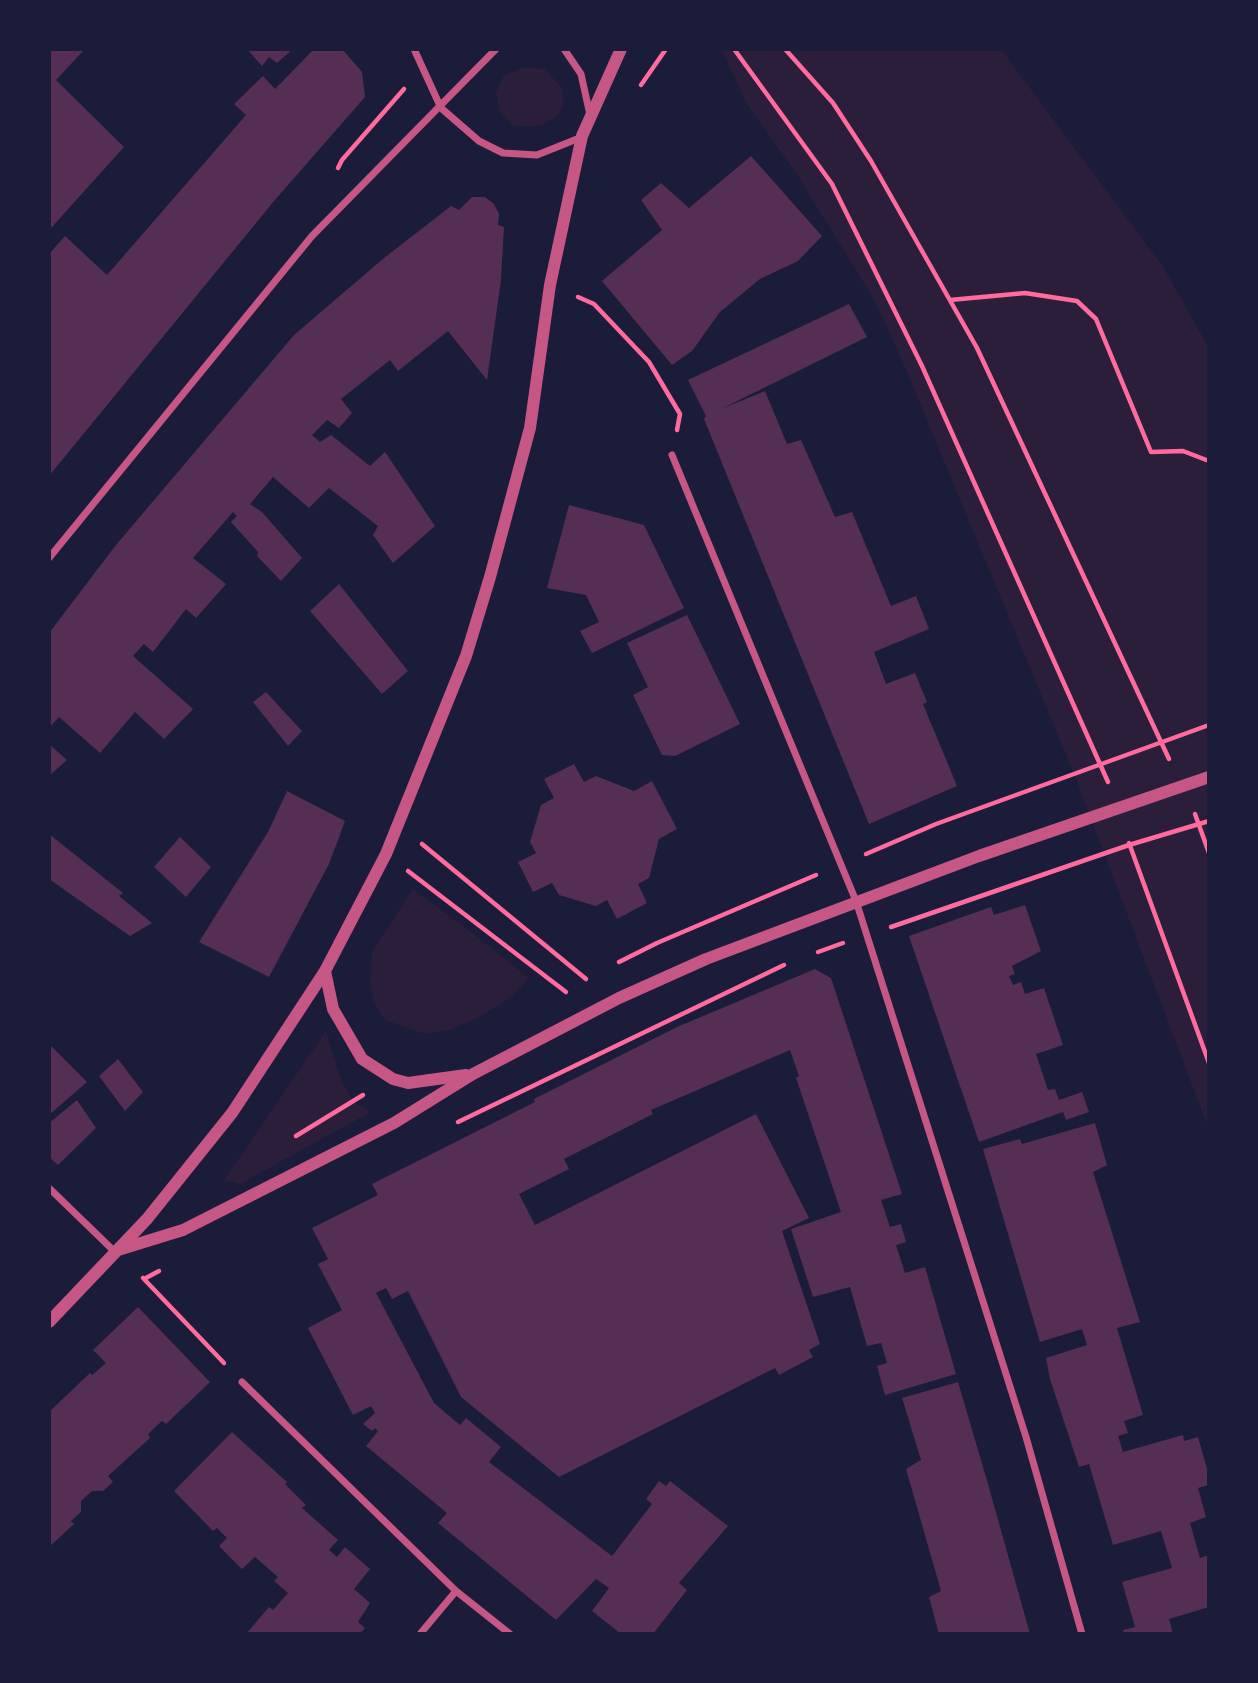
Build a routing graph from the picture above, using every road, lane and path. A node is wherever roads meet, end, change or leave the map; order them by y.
1 (414, 49) edge
2 (496, 49) edge
3 (564, 49) edge
4 (621, 49) edge
5 (734, 49) edge
6 (785, 49) edge
7 (441, 108) junction
8 (590, 115) junction
9 (582, 136) junction
10 (550, 285) junction
11 (950, 300) junction
12 (672, 455) joint
13 (1209, 461) edge
14 (49, 558) edge
15 (1209, 777) edge
16 (1184, 786) junction
17 (1117, 808) junction
18 (1209, 821) edge
19 (1199, 825) junction
20 (1129, 845) junction
21 (433, 852) dead end
22 (1209, 853) edge
23 (386, 854) junction
24 (856, 901) junction
25 (866, 935) junction
26 (816, 953) dead end
27 (790, 962) dead end
28 (325, 971) junction
29 (586, 979) dead end
30 (566, 992) dead end
31 (1209, 1063) edge
32 (473, 1074) junction
33 (454, 1124) dead end
34 (49, 1188) edge
35 (114, 1251) junction
36 (166, 1267) dead end
37 (144, 1279) junction
38 (49, 1322) edge
39 (242, 1382) joint
40 (456, 1591) junction
41 (420, 1634) edge
42 (510, 1634) edge
43 (1082, 1634) edge

1 - 7 street
2 - 7 street
3 - 8 street
4 - 8 street
5 - 17 path
6 - 11 path
7 - 9 street
7 - 14 street
8 - 9 street
9 - 10 street
10 - 12 path
10 - 23 street
11 - 13 path
11 - 16 path
12 - 24 street
15 - 16 street
16 - 17 street
16 - 19 path
17 - 20 path
17 - 24 street
18 - 19 path
19 - 20 path
19 - 22 path
20 - 25 path
20 - 31 path
21 - 29 path
23 - 28 street
23 - 30 path
24 - 25 street
24 - 32 street
25 - 26 path
25 - 43 street
27 - 33 path
28 - 32 street
28 - 35 street
32 - 35 street
34 - 35 street
35 - 37 path
35 - 38 street
36 - 37 path
37 - 39 path
39 - 40 street
40 - 41 street
40 - 42 street

